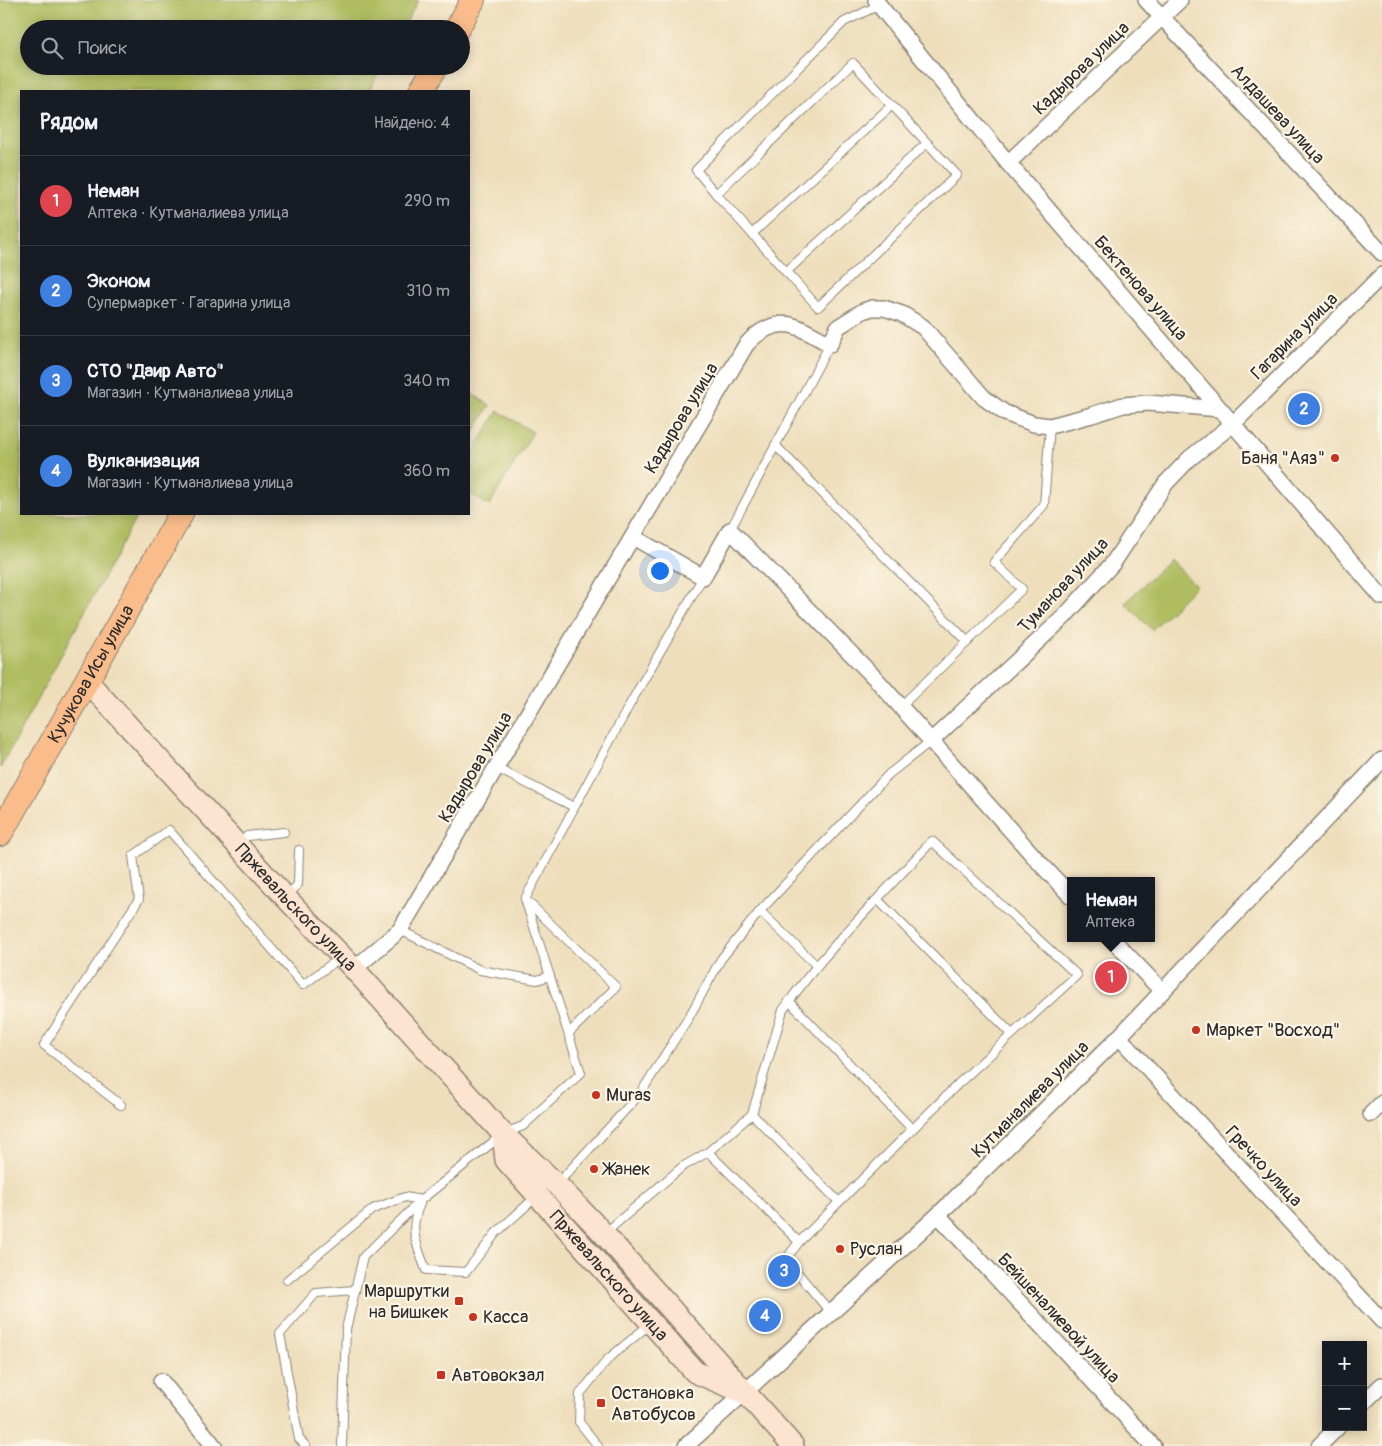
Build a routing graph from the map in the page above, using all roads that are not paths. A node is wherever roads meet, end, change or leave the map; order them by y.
1 (473, 0) edge
2 (1146, 0) edge
3 (1180, 0) edge
4 (877, 2) edge
5 (1162, 17) junction
6 (462, 20) edge
7 (431, 75) edge
8 (423, 90) edge
9 (892, 105) junction
10 (928, 143) junction
11 (1008, 164) junction
12 (716, 194) junction
13 (752, 234) junction
14 (1382, 253) edge
15 (786, 272) junction
16 (1382, 275) edge
17 (830, 344) junction
18 (1220, 409) junction
19 (1233, 424) junction
20 (1050, 426) junction
21 (775, 445) junction
22 (181, 515) edge
23 (730, 530) junction
24 (633, 537) junction
25 (703, 578) junction
26 (1382, 597) edge
27 (968, 642) junction
28 (86, 681) junction
29 (900, 707) junction
30 (931, 741) junction
31 (1382, 760) edge
32 (496, 768) junction
33 (574, 807) junction
34 (284, 832) dead end
35 (0, 834) edge
36 (238, 846) junction
37 (300, 850) dead end
38 (1067, 892) edge
39 (286, 898) junction
40 (525, 899) junction
41 (878, 900) junction
42 (760, 911) junction
43 (400, 930) junction
44 (1115, 942) edge
45 (348, 963) junction
46 (817, 966) junction
47 (550, 976) junction
48 (1162, 991) junction
49 (789, 1001) junction
50 (569, 1033) junction
51 (1012, 1034) junction
52 (1119, 1037) junction
53 (1382, 1103) edge
54 (121, 1105) dead end
55 (752, 1114) junction
56 (1371, 1114) dead end
57 (912, 1129) junction
58 (503, 1134) junction
59 (708, 1152) junction
60 (557, 1185) junction
61 (537, 1196) junction
62 (421, 1200) junction
63 (839, 1202) junction
64 (938, 1215) junction
65 (604, 1234) junction
66 (799, 1242) junction
67 (287, 1280) dead end
68 (355, 1290) junction
69 (831, 1314) junction
70 (1382, 1321) edge
71 (651, 1323) junction
72 (162, 1381) dead end
73 (1382, 1384) edge
74 (744, 1393) junction
75 (1367, 1399) edge
76 (1334, 1431) edge
77 (214, 1446) edge
78 (306, 1446) edge
79 (342, 1446) edge
80 (598, 1446) edge
81 (686, 1446) edge
82 (794, 1446) edge
83 (1153, 1446) edge
84 (1319, 1446) edge

1 - 6 main road
2 - 5 street, Алдашева улица
3 - 5 street, Кадырова улица
4 - 11 street, Бектенова улица
4 - 12 lane
5 - 11 street, Кадырова улица
5 - 14 street, Алдашева улица
7 - 8 main road
9 - 10 lane
9 - 12 lane
9 - 13 lane
10 - 15 lane
10 - 15 lane
11 - 18 street, Бектенова улица
12 - 13 lane
13 - 15 lane
16 - 19 street, Гагарина улица
17 - 20 street
17 - 21 lane
17 - 24 street, Кадырова улица
18 - 19 street, Бектенова улица
18 - 20 street
19 - 26 street, Бектенова улица
19 - 30 street, Туманова улица
20 - 27 lane
21 - 23 lane
21 - 27 lane
22 - 28 main road, Кучукова Исы улица
23 - 25 street
23 - 29 street
24 - 25 street
24 - 32 street, Кадырова улица
25 - 33 lane
27 - 29 lane
28 - 35 main road, Кучукова Исы улица
28 - 36 main road, Пржевальского улица
29 - 30 street
30 - 38 street
30 - 42 lane
31 - 48 street, Кутманалиева улица
32 - 33 lane
32 - 43 street, Кадырова улица
33 - 40 lane
34 - 36 lane
36 - 39 main road, Пржевальского улица
37 - 39 lane
39 - 45 main road, Пржевальского улица
40 - 47 lane
40 - 50 lane
41 - 46 lane
41 - 51 lane
41 - 51 lane
42 - 46 lane
42 - 60 lane
43 - 45 street, Кадырова улица
43 - 47 lane
44 - 48 street
45 - 54 lane
45 - 58 main road, Пржевальского улица
46 - 49 lane
47 - 50 lane
48 - 52 street, Кутманалиева улица
49 - 55 lane
49 - 57 lane
50 - 58 lane
51 - 57 lane
52 - 64 street, Кутманалиева улица
52 - 70 street, Гречко улица
53 - 56 street
55 - 59 lane
55 - 63 lane
57 - 63 lane
58 - 60 main road, Пржевальского улица
58 - 61 main road, Пржевальского улица
58 - 62 lane
59 - 65 lane
59 - 66 lane
60 - 65 main road, Пржевальского улица
61 - 62 lane
61 - 71 main road, Пржевальского улица
62 - 67 lane
62 - 68 lane
63 - 66 lane
64 - 69 street, Кутманалиева улица
64 - 83 street, Бейшеналиевой улица
65 - 74 main road, Пржевальского улица
66 - 69 lane
68 - 78 lane
68 - 79 lane
69 - 74 street, Кутманалиева улица
71 - 74 main road, Пржевальского улица
71 - 80 lane
72 - 77 street
73 - 75 street
74 - 81 street, Кутманалиева улица
74 - 82 main road, Пржевальского улица
76 - 84 street

